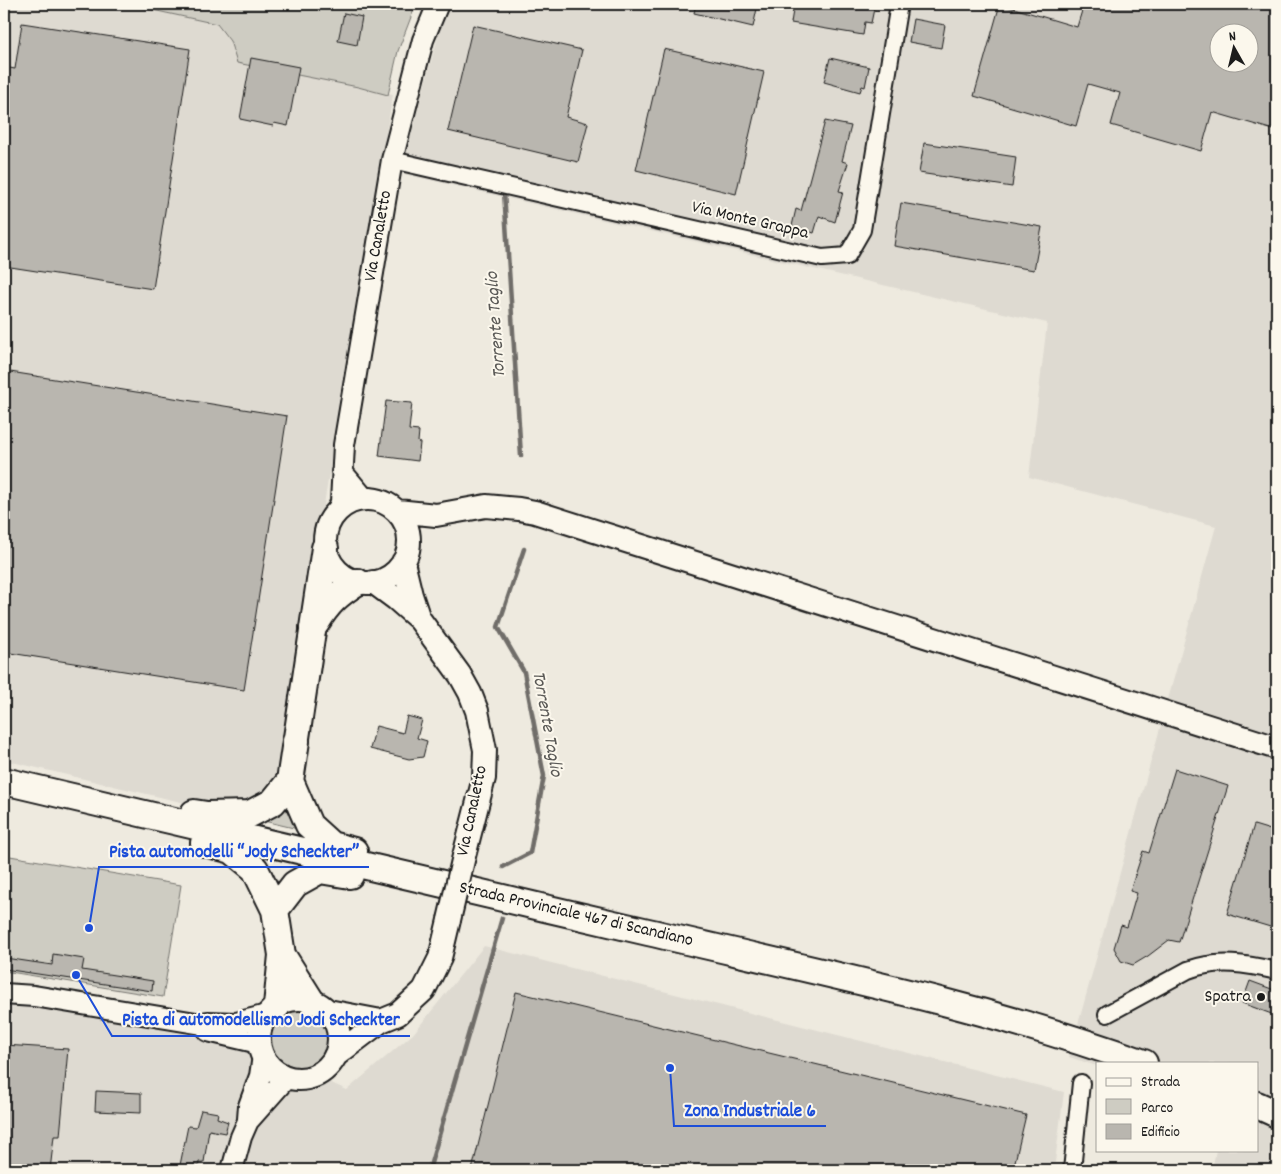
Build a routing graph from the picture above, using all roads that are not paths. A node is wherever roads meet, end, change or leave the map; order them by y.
1 (438, 4) edge
2 (899, 4) edge
3 (392, 160) junction
4 (342, 472) junction
5 (377, 500) junction
6 (338, 510) junction
7 (396, 511) junction
8 (436, 514) junction
9 (325, 548) junction
10 (406, 551) junction
11 (365, 582) junction
12 (420, 620) junction
13 (313, 628) junction
14 (296, 741) joint
15 (1277, 748) edge
16 (4, 781) edge
17 (290, 781) junction
18 (62, 794) junction
19 (498, 897) junction
20 (275, 910) junction
21 (282, 955) junction
22 (1277, 971) edge
23 (4, 994) edge
24 (319, 1006) junction
25 (272, 1011) junction
26 (1107, 1014) dead end
27 (381, 1021) junction
28 (202, 1024) junction
29 (261, 1050) junction
30 (335, 1056) junction
31 (1141, 1062) edge
32 (288, 1077) junction
33 (1081, 1083) dead end
34 (1258, 1105) edge
35 (1277, 1114) edge
36 (248, 1121) junction
37 (232, 1170) edge
38 (1072, 1170) edge

1 - 3 street, Via Canaletto
2 - 3 street, Via Monte Grappa
3 - 4 street, Via Canaletto
4 - 5 street
4 - 6 street, Via Canaletto
5 - 6 main road
5 - 7 main road
6 - 9 main road
7 - 8 main road
7 - 10 main road
8 - 10 main road
8 - 15 main road
9 - 11 main road
9 - 13 highway
10 - 11 main road
10 - 12 main road, Via Canaletto
11 - 12 main road, Via Canaletto
11 - 13 highway
12 - 27 main road, Via Canaletto, bridge
13 - 14 main road
14 - 17 highway
16 - 18 highway, Strada Provinciale 467 di Scandiano
17 - 18 highway
17 - 19 highway
18 - 19 highway, Strada Provinciale 467 di Scandiano
18 - 20 highway
19 - 20 highway
19 - 31 highway, Strada Provinciale 467 di Scandiano
20 - 21 highway
21 - 24 highway
21 - 25 highway
22 - 26 street
23 - 28 street
24 - 25 main road
24 - 27 main road
24 - 30 main road
25 - 28 street
25 - 29 main road
27 - 30 main road, Via Canaletto
28 - 29 street
29 - 32 main road
29 - 36 street
30 - 32 main road
32 - 36 street
33 - 38 street
34 - 35 highway
36 - 37 street

